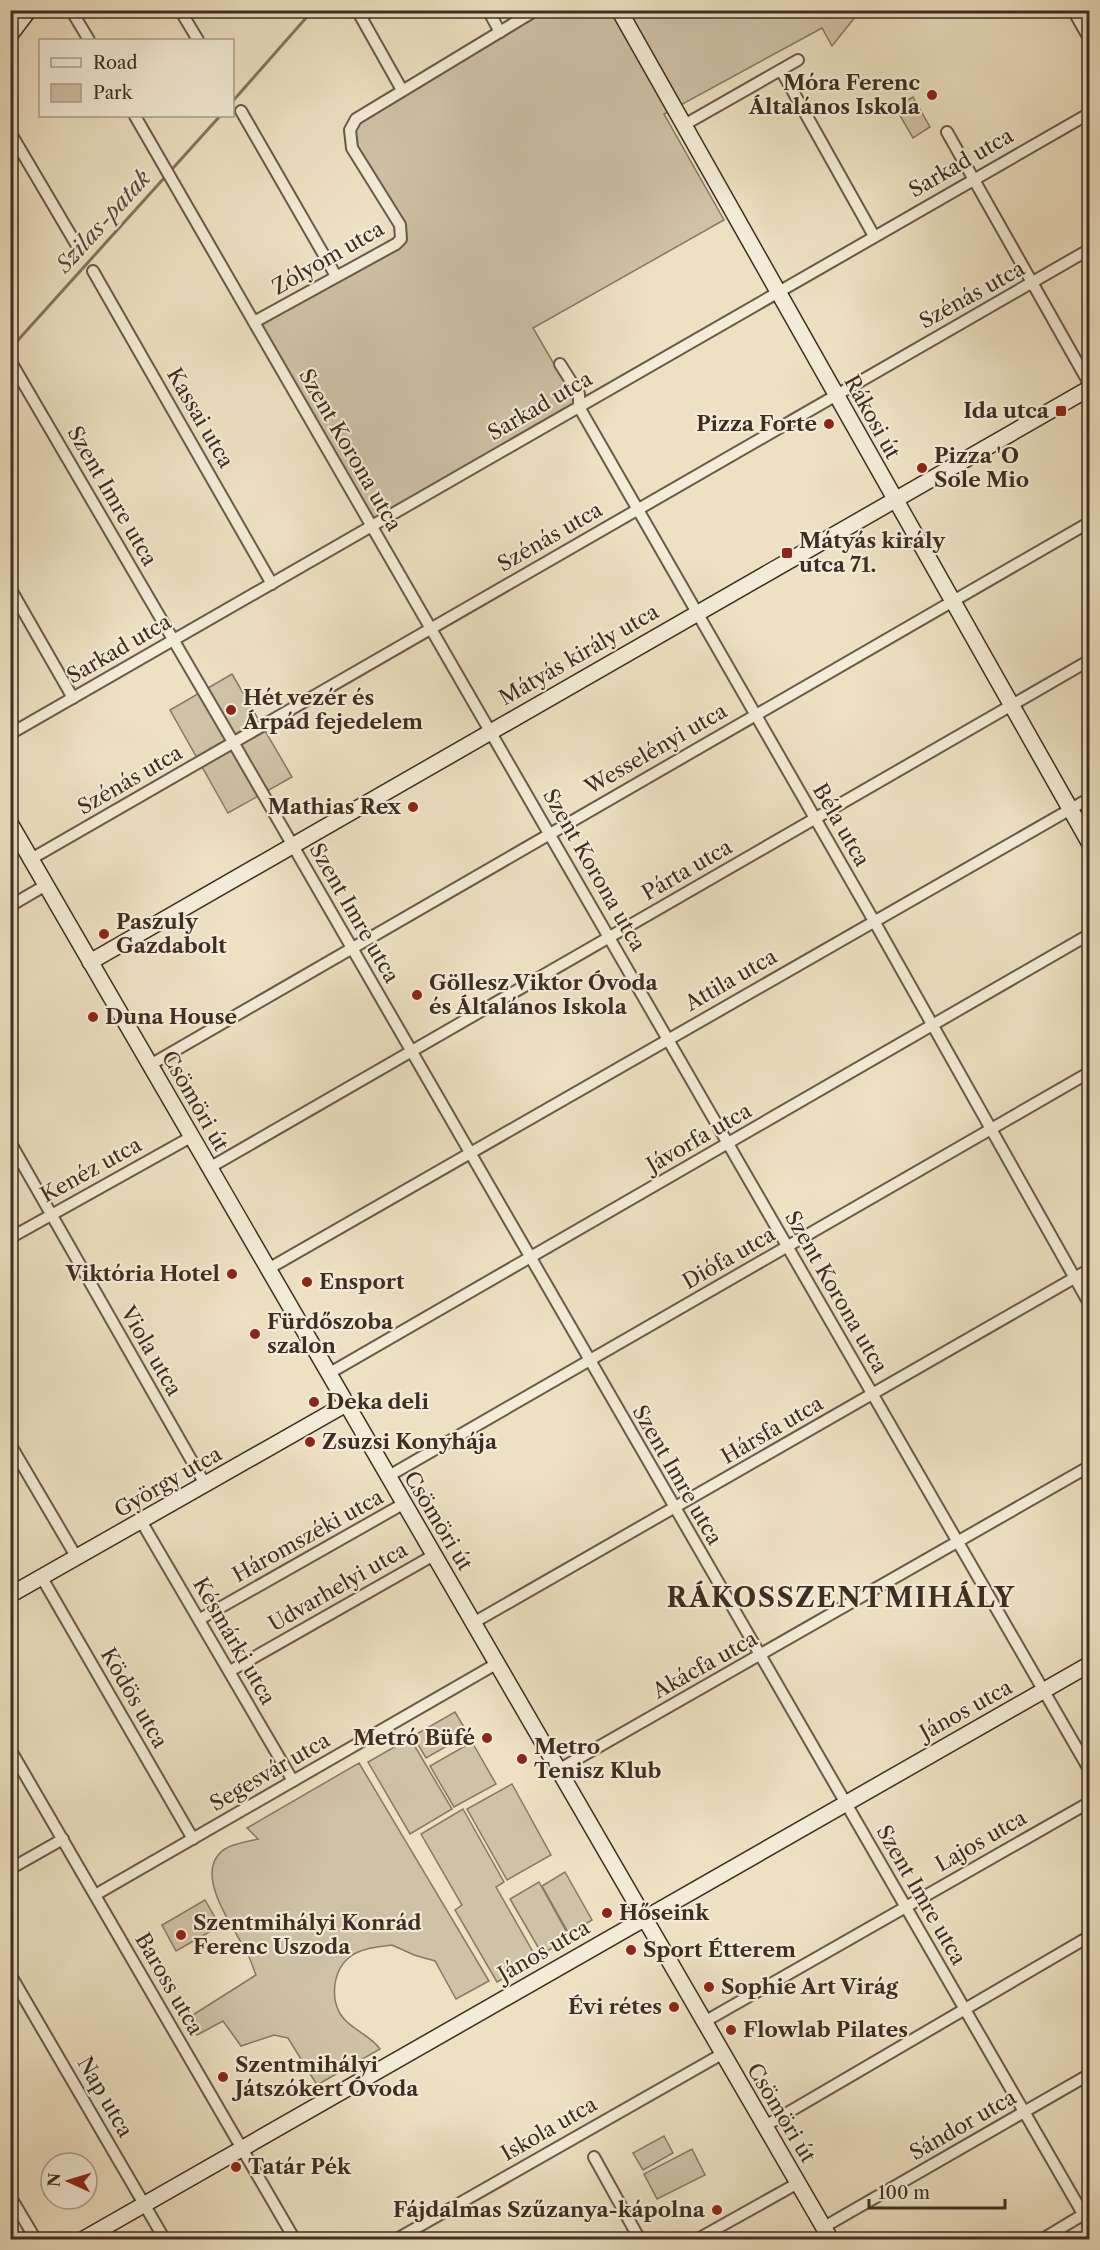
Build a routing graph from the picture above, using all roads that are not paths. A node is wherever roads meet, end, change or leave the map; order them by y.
1 (28, 10) edge
2 (71, 10) edge
3 (180, 10) edge
4 (357, 10) edge
5 (488, 10) edge
6 (536, 10) edge
7 (619, 10) edge
8 (1073, 10) edge
9 (500, 32) junction
10 (10, 35) edge
11 (88, 39) edge
12 (197, 39) edge
13 (1089, 40) edge
14 (798, 60) dead end
15 (781, 70) junction
16 (402, 90) junction
17 (241, 111) dead end
18 (1089, 113) edge
19 (136, 117) edge
20 (684, 125) junction
21 (10, 132) edge
22 (947, 132) dead end
23 (972, 179) junction
24 (874, 236) junction
25 (79, 249) dead end
26 (1089, 249) edge
27 (93, 271) dead end
28 (336, 276) junction
29 (1032, 284) junction
30 (777, 290) junction
31 (254, 322) junction
32 (11, 362) edge
33 (560, 364) dead end
34 (1089, 386) edge
35 (836, 394) junction
36 (579, 407) junction
37 (894, 498) junction
38 (636, 509) junction
39 (1089, 522) edge
40 (372, 526) junction
41 (272, 584) junction
42 (10, 588) edge
43 (952, 601) junction
44 (697, 612) junction
45 (430, 629) junction
46 (173, 640) junction
47 (1089, 660) edge
48 (73, 698) junction
49 (1011, 705) junction
50 (754, 716) junction
51 (489, 731) junction
52 (10, 734) edge
53 (233, 742) junction
54 (1089, 798) edge
55 (1070, 809) junction
56 (815, 819) junction
57 (10, 823) edge
58 (550, 833) junction
59 (1089, 844) edge
60 (292, 846) junction
61 (31, 859) junction
62 (46, 885) junction
63 (10, 906) edge
64 (874, 921) junction
65 (1089, 934) edge
66 (610, 937) junction
67 (351, 948) junction
68 (90, 962) junction
69 (932, 1025) junction
70 (669, 1039) junction
71 (412, 1051) junction
72 (150, 1065) junction
73 (1089, 1072) edge
74 (990, 1130) junction
75 (191, 1137) junction
76 (10, 1142) edge
77 (729, 1143) junction
78 (471, 1154) junction
79 (209, 1168) junction
80 (52, 1215) junction
81 (10, 1238) edge
82 (788, 1247) junction
83 (530, 1258) junction
84 (268, 1269) junction
85 (1089, 1269) edge
86 (1074, 1278) junction
87 (1089, 1305) edge
88 (589, 1361) junction
89 (328, 1374) junction
90 (873, 1394) junction
91 (346, 1404) junction
92 (10, 1444) edge
93 (1089, 1466) edge
94 (387, 1477) junction
95 (205, 1485) junction
96 (403, 1504) junction
97 (674, 1508) junction
98 (141, 1521) junction
99 (958, 1542) junction
100 (434, 1555) junction
101 (77, 1558) junction
102 (42, 1578) junction
103 (10, 1595) edge
104 (200, 1619) junction
105 (473, 1623) junction
106 (759, 1657) junction
107 (496, 1664) junction
108 (1089, 1664) edge
109 (230, 1671) junction
110 (1043, 1692) junction
111 (10, 1749) edge
112 (558, 1770) junction
113 (1089, 1770) edge
114 (293, 1781) junction
115 (846, 1802) junction
116 (1089, 1802) edge
117 (63, 1839) junction
118 (193, 1839) junction
119 (10, 1869) edge
120 (95, 1895) junction
121 (905, 1906) junction
122 (644, 1918) junction
123 (1089, 1936) edge
124 (10, 1974) edge
125 (965, 2009) junction
126 (704, 2022) junction
127 (722, 2054) junction
128 (1089, 2074) edge
129 (1024, 2112) junction
130 (765, 2126) junction
131 (242, 2148) junction
132 (594, 2157) dead end
133 (798, 2183) junction
134 (10, 2196) edge
135 (144, 2204) junction
136 (1086, 2213) edge
137 (1089, 2226) edge
138 (828, 2233) edge
139 (36, 2240) edge
140 (82, 2240) edge
141 (165, 2240) edge
142 (295, 2240) edge
143 (395, 2240) edge
144 (640, 2240) edge
145 (696, 2240) edge
146 (1041, 2240) edge

1 - 10 street
2 - 11 street
3 - 12 street
4 - 16 street
5 - 9 street
6 - 9 street, Zólyom utca
7 - 20 street, Rákosi út
8 - 13 street
9 - 16 street, Zólyom utca
14 - 15 street
15 - 20 street
15 - 24 street
16 - 28 street, Zólyom utca
17 - 28 street
18 - 23 street, Sarkad utca
19 - 31 street, Szent Korona utca
20 - 30 street, Rákosi út
21 - 25 street
22 - 23 street
23 - 24 street, Sarkad utca
23 - 29 street
24 - 30 street, Sarkad utca
26 - 29 street, Szénás utca
27 - 41 street, Kassai utca
28 - 31 street, Zólyom utca
29 - 34 street
29 - 35 street, Szénás utca
30 - 35 street, Rákosi út
30 - 36 street, Sarkad utca
31 - 40 street, Szent Korona utca
32 - 46 street, Szent Imre utca
33 - 36 street, Béla utca
34 - 37 street, Mátyás király utca
35 - 37 street, Rákosi út
35 - 38 street, Szénás utca
36 - 38 street, Béla utca
36 - 40 street, Sarkad utca
37 - 43 street, Rákosi út
37 - 44 street, Mátyás király utca
38 - 44 street, Béla utca
38 - 45 street, Szénás utca
39 - 43 street, Wesselényi utca
40 - 41 street, Sarkad utca
40 - 45 street, Szent Korona utca
41 - 46 street, Sarkad utca
42 - 48 street
43 - 49 street, Rákosi út
43 - 50 street, Wesselényi utca
44 - 50 street, Béla utca
44 - 51 street, Mátyás király utca
45 - 51 street, Szent Korona utca
45 - 53 street, Szénás utca
46 - 48 street, Sarkad utca
46 - 53 street, Szent Imre utca
47 - 49 street, Párta utca
48 - 52 street, Sarkad utca
49 - 55 street, Rákosi út
49 - 56 street, Párta utca
50 - 56 street, Béla utca
50 - 58 street, Wesselényi utca
51 - 58 street, Szent Korona utca
51 - 60 street, Mátyás király utca
53 - 60 street, Szent Imre utca
53 - 61 street, Szénás utca
54 - 55 street, Attila utca
55 - 59 street, Rákosi út
55 - 64 street, Attila utca
56 - 64 street, Béla utca
56 - 66 street, Párta utca
57 - 61 street, Csömöri út
58 - 66 street, Szent Korona utca
58 - 67 street, Wesselényi utca
60 - 67 street, Szent Imre utca
60 - 68 street, Mátyás király utca
61 - 62 street, Csömöri út
62 - 63 street
62 - 68 street, Csömöri út
64 - 69 street, Béla utca
64 - 70 street, Attila utca
65 - 69 street, Jávorfa utca
66 - 70 street, Szent Korona utca
66 - 71 street, Párta utca
67 - 71 street, Szent Imre utca
67 - 72 street, Wesselényi utca
68 - 72 street, Csömöri út
69 - 74 street, Béla utca
69 - 77 street, Jávorfa utca
70 - 77 street, Szent Korona utca
70 - 78 street, Attila utca
71 - 78 street, Szent Imre utca
71 - 79 street, Párta utca
72 - 75 street, Csömöri út
73 - 74 street, Diófa utca
74 - 82 street, Diófa utca
74 - 86 street, Béla utca
75 - 79 street, Csömöri út
75 - 80 street, Kenéz utca
76 - 80 street, Viola utca
77 - 82 street, Szent Korona utca
77 - 83 street, Jávorfa utca
78 - 83 street, Szent Imre utca
78 - 84 street, Attila utca
79 - 84 street, Csömöri út
80 - 81 street, Kenéz utca
80 - 95 street, Viola utca
82 - 88 street, Diófa utca
82 - 90 street, Szent Korona utca
83 - 88 street, Szent Imre utca
83 - 89 street, Jávorfa utca
84 - 89 street, Csömöri út
85 - 86 street, Hársfa utca
86 - 87 street, Béla utca
86 - 90 street, Hársfa utca
88 - 94 street, Diófa utca
88 - 97 street, Szent Imre utca
89 - 91 street, Csömöri út
90 - 97 street, Hársfa utca
90 - 99 street, Szent Korona utca
91 - 94 street, Csömöri út
91 - 95 street, György utca
92 - 101 street
93 - 99 street, Akácfa utca
94 - 96 street, Csömöri út
95 - 98 street, György utca
96 - 100 street, Csömöri út
96 - 104 street, Háromszéki utca
97 - 105 street, Hársfa utca
97 - 106 street, Szent Imre utca
98 - 101 street, György utca
98 - 104 street, Késmárki utca
99 - 106 street, Akácfa utca
99 - 110 street, Szent Korona utca
100 - 105 street, Csömöri út
100 - 109 street, Udvarhelyi utca
101 - 102 street, György utca
102 - 103 street, György utca
102 - 118 street, Ködös utca
104 - 109 street, Késmárki utca
105 - 107 street, Csömöri út
106 - 112 street, Akácfa utca
106 - 115 street, Szent Imre utca
107 - 112 street, Csömöri út
107 - 114 street, Segesvár utca
108 - 110 street, János utca
109 - 114 street, Késmárki utca
110 - 113 street, Szent Korona utca
110 - 115 street, János utca
111 - 117 street, Baross utca
112 - 122 street, Csömöri út
114 - 118 street, Segesvár utca
115 - 121 street, Szent Imre utca
115 - 122 street, János utca
116 - 121 street, Lajos utca
117 - 119 street
117 - 120 street, Baross utca
118 - 120 street, Segesvár utca
120 - 131 street, Baross utca
121 - 125 street, Szent Imre utca
121 - 126 street, Lajos utca
122 - 126 street, Csömöri út
122 - 131 street, János utca
123 - 125 street
124 - 135 street, Nap utca
125 - 129 street, Szent Imre utca
125 - 130 street
126 - 127 street, Csömöri út
127 - 130 street, Csömöri út
127 - 143 street, Iskola utca
128 - 129 street, Sándor utca
129 - 136 street, Szent Imre utca
129 - 138 street, Sándor utca
130 - 133 street, Csömöri út
131 - 135 street, János utca
131 - 142 street, Baross utca
132 - 144 street
133 - 138 street, Csömöri út
133 - 145 street
134 - 139 street
135 - 140 street, János utca
135 - 141 street, Nap utca
136 - 137 street, Szent Imre utca
136 - 146 street

